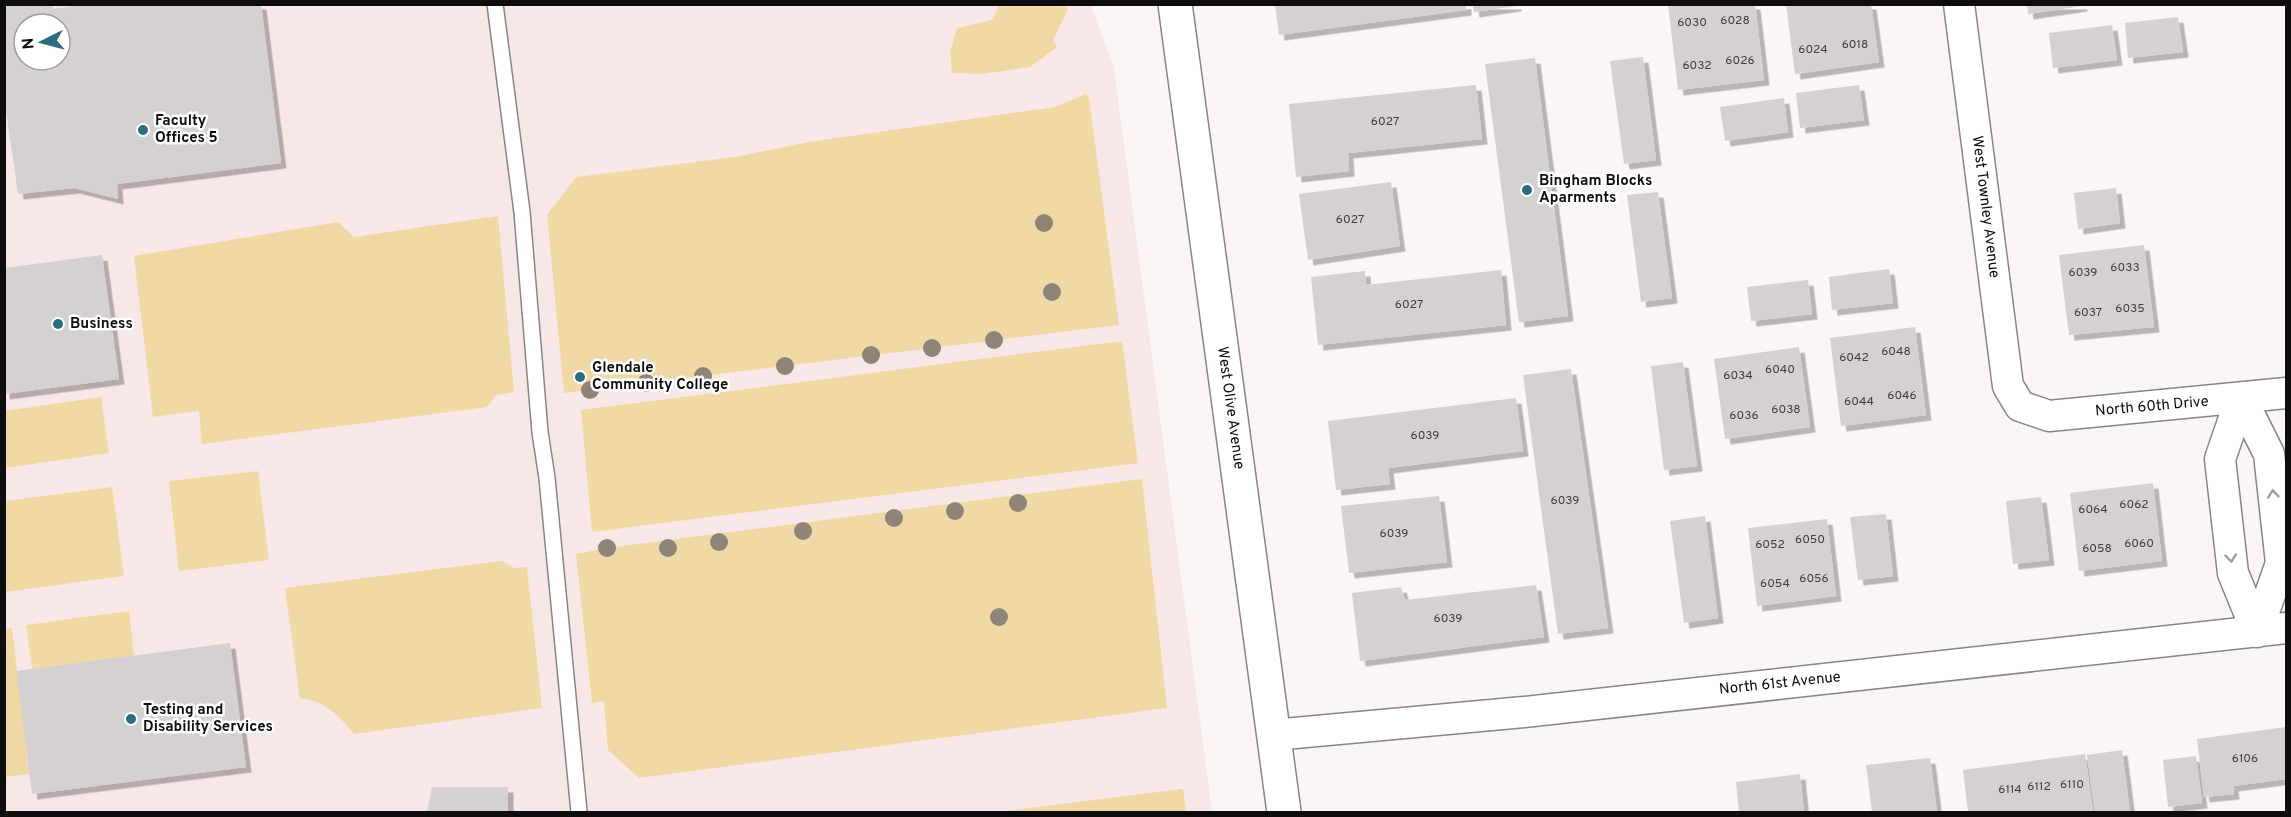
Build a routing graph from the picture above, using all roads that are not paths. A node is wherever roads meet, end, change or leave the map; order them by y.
1 (495, 4) edge
2 (1175, 4) edge
3 (1959, 4) edge
4 (2286, 393) edge
5 (2241, 398) junction
6 (2020, 406) joint
7 (2286, 628) edge
8 (2257, 632) junction
9 (1273, 735) junction
10 (579, 813) edge
11 (1284, 813) edge

1 - 10 lane
2 - 9 main road, West Olive Avenue
3 - 6 street, West Townley Avenue
4 - 5 street, North 60th Drive
5 - 6 street, North 60th Drive
5 -> 8 street
8 -> 5 street
7 - 8 street, North 61st Avenue
8 - 9 street, North 61st Avenue
9 - 11 main road, West Olive Avenue

